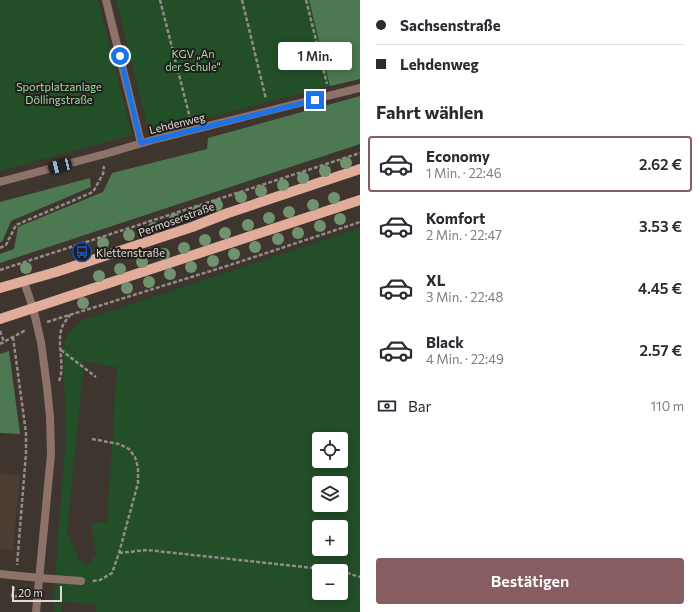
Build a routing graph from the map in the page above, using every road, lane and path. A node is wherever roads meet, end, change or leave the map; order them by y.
1 (106, 0) edge
2 (160, 0) edge
3 (242, 0) edge
4 (306, 0) edge
5 (328, 87) dead end
6 (360, 88) edge
7 (268, 102) dead end
8 (191, 123) dead end
9 (141, 143) junction
10 (360, 153) edge
11 (106, 154) junction
12 (360, 169) edge
13 (0, 182) edge
14 (360, 200) edge
15 (360, 222) edge
16 (0, 248) edge
17 (0, 270) edge
18 (24, 282) junction
19 (0, 288) edge
20 (33, 308) junction
21 (71, 314) junction
22 (0, 319) edge
23 (37, 325) junction
24 (0, 330) edge
25 (13, 337) junction
26 (4, 342) junction
27 (0, 344) edge
28 (60, 350) junction
29 (96, 376) dead end
30 (47, 387) junction
31 (92, 439) dead end
32 (119, 553) junction
33 (312, 568) edge
34 (348, 573) edge
35 (0, 574) edge
36 (16, 576) junction
37 (360, 577) edge
38 (40, 578) junction
39 (81, 581) joint
40 (12, 596) dead end
41 (36, 612) edge

1 - 9 street
2 - 8 path
3 - 7 path
4 - 5 path
6 - 9 street, Lehdenweg
9 - 11 street, Lehdenweg
10 - 17 path
11 - 13 street, Lehdenweg
11 - 16 path
12 - 18 main road, Permoserstraße
14 - 20 main road
15 - 21 path
18 - 19 main road, Permoserstraße
18 - 20 street
20 - 22 main road
20 - 23 street
21 - 23 path
21 - 28 path
23 - 25 path
23 - 30 street
24 - 26 path
25 - 26 path
25 - 36 path
26 - 27 path
28 - 29 path
28 - 30 path
30 - 38 street
31 - 32 path
32 - 33 path
32 - 39 path
34 - 37 path
35 - 36 street
36 - 38 street
36 - 40 path
38 - 39 street
38 - 41 street

